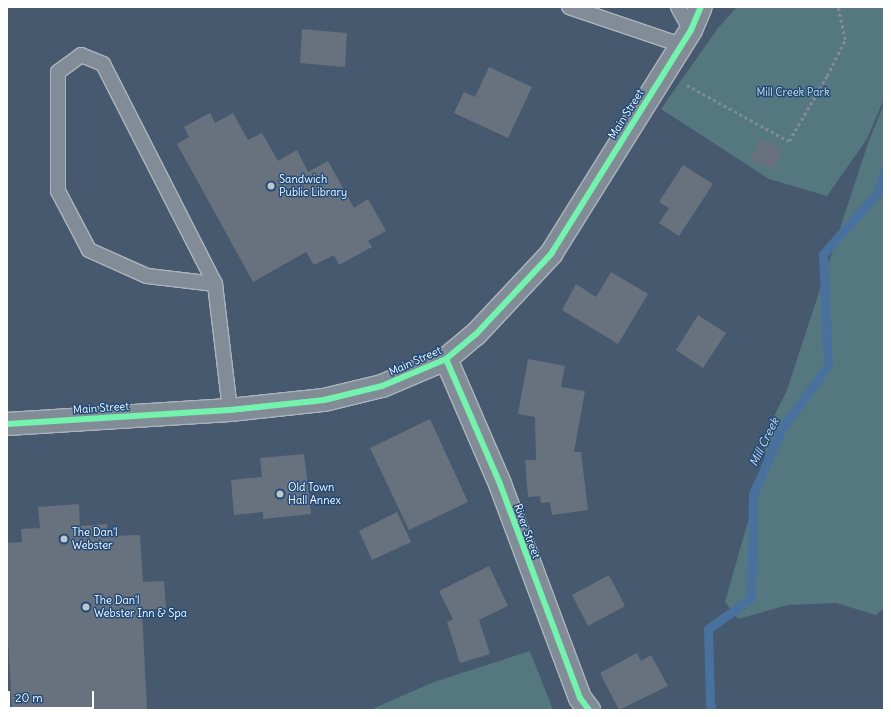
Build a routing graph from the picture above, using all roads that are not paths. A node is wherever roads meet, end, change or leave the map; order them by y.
1 (569, 7) edge
2 (678, 7) edge
3 (701, 7) edge
4 (714, 7) edge
5 (686, 37) junction
6 (215, 284) junction
7 (446, 358) junction
8 (230, 410) junction
9 (7, 424) edge
10 (589, 710) edge

1 - 5 lane
2 - 5 lane
3 - 5 street, Main Street
4 - 5 street, Main Street
5 - 7 street, Main Street
6 - 6 lane
6 - 8 lane
7 - 8 street, Main Street
7 - 10 street, River Street
8 - 9 street, Main Street

